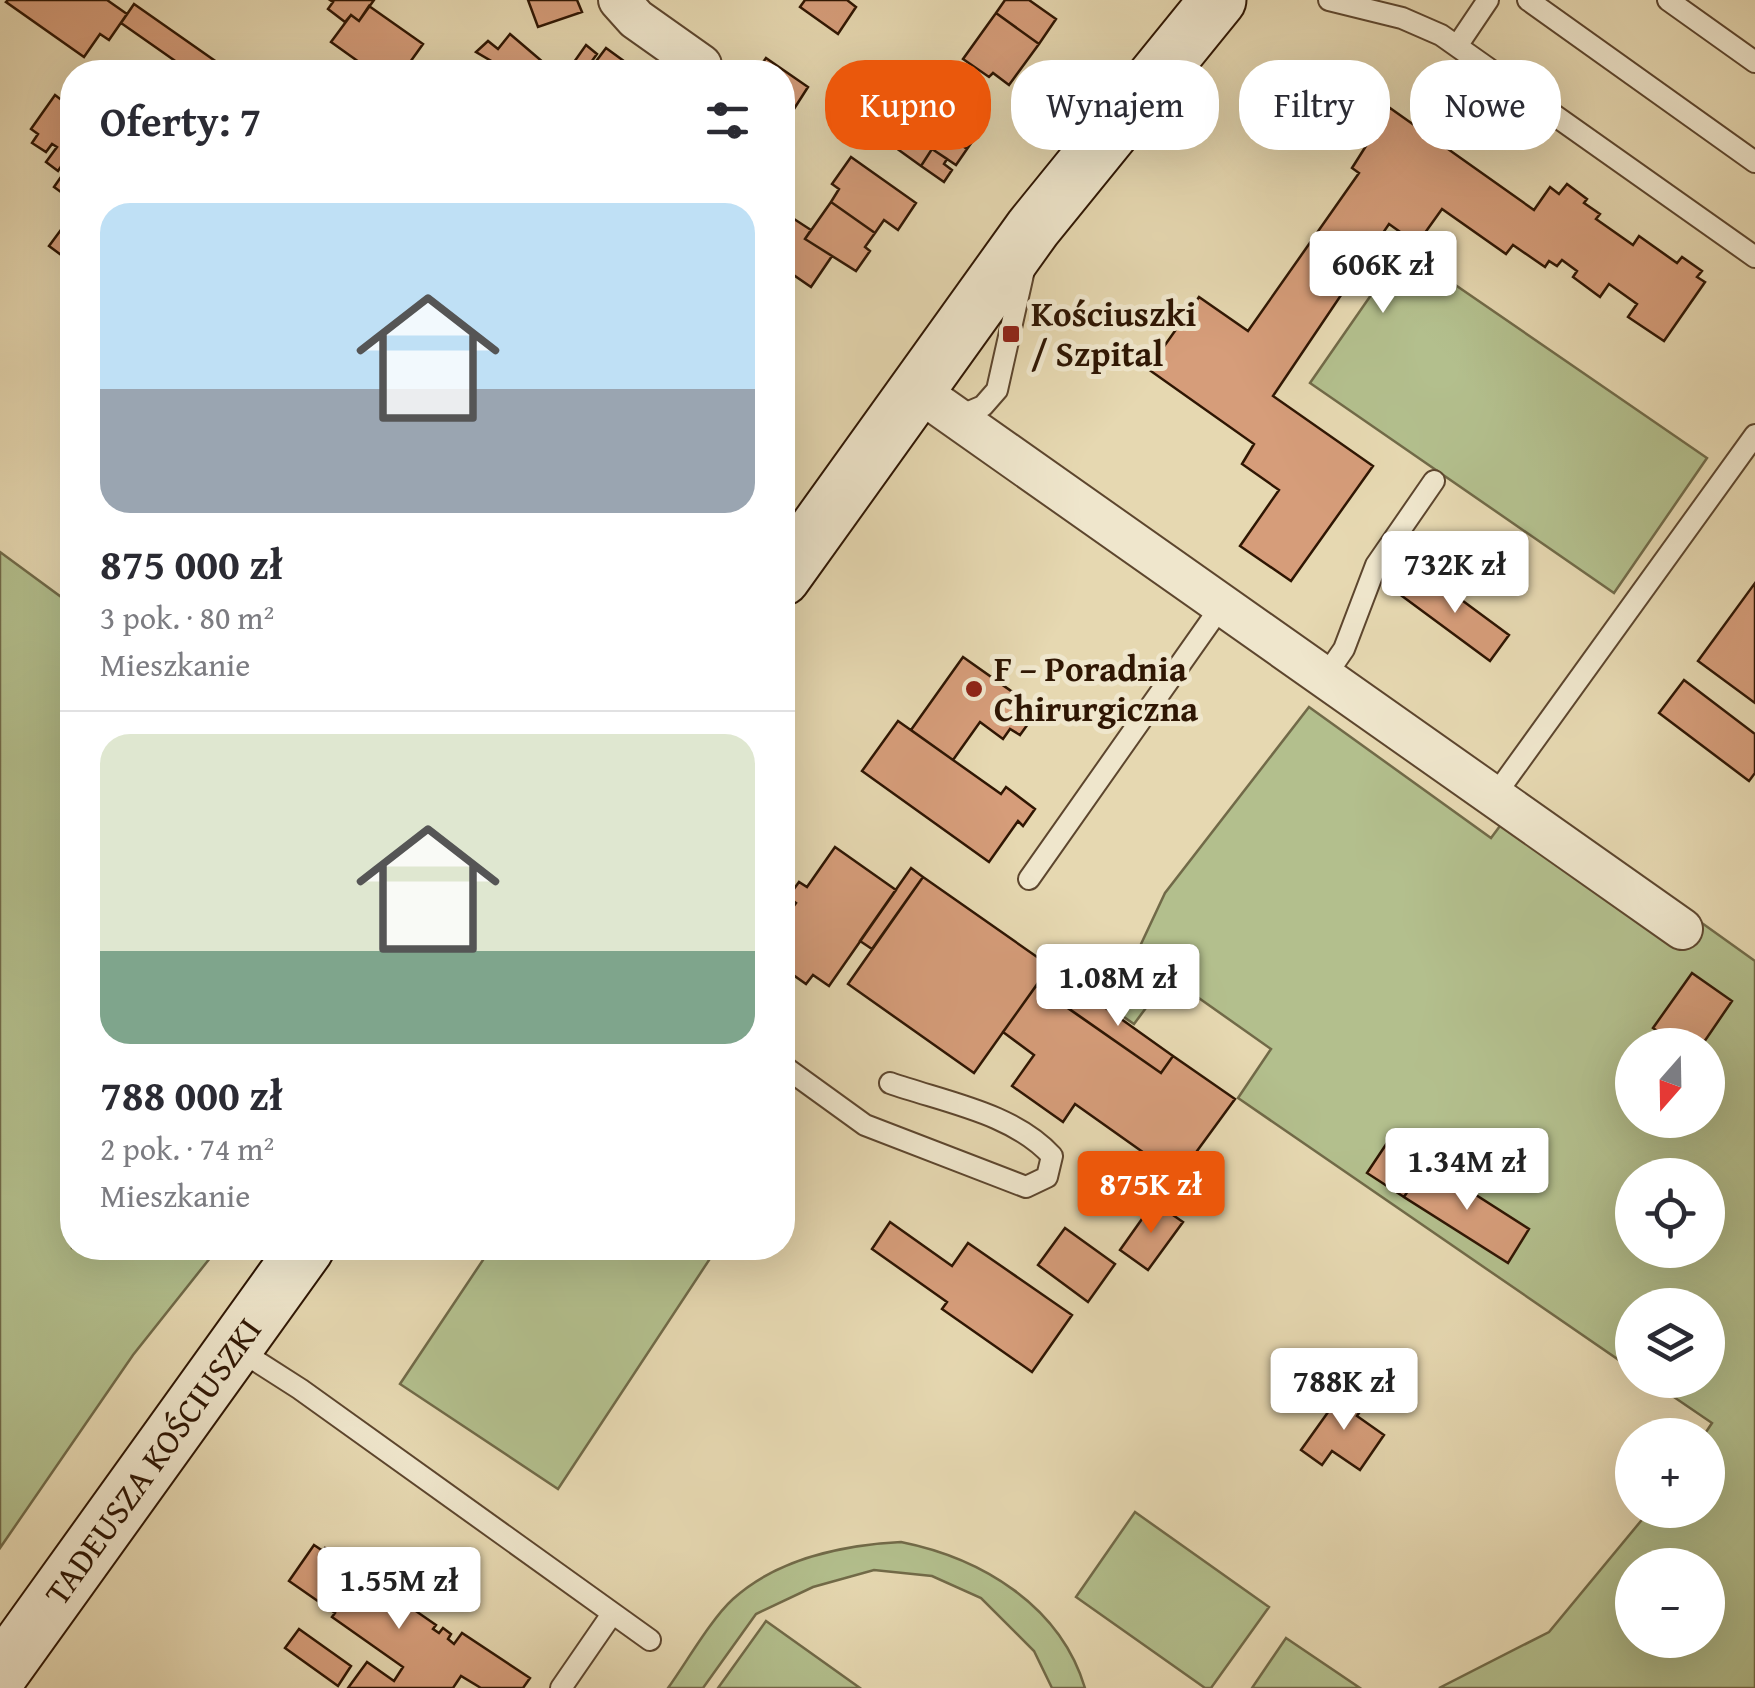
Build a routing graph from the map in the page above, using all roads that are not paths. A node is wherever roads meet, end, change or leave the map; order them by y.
1 (619, 0) edge
2 (1174, 0) edge
3 (1218, 0) edge
4 (1330, 0) edge
5 (1488, 0) edge
6 (1528, 0) edge
7 (1668, 0) edge
8 (1458, 46) junction
9 (694, 60) edge
10 (1755, 62) edge
11 (1755, 162) edge
12 (1033, 228) junction
13 (1755, 257) edge
14 (937, 404) junction
15 (1755, 435) edge
16 (1434, 480) dead end
17 (795, 563) edge
18 (1222, 604) junction
19 (1324, 678) junction
20 (1493, 798) junction
21 (1030, 879) dead end
22 (1682, 929) dead end
23 (795, 1073) edge
24 (890, 1083) dead end
25 (297, 1260) edge
26 (235, 1347) junction
27 (612, 1614) junction
28 (650, 1640) dead end
29 (0, 1674) edge
30 (561, 1688) edge

1 - 9 street
2 - 12 main road
3 - 12 main road
4 - 8 lane
5 - 8 lane
6 - 11 lane
7 - 10 lane
8 - 13 lane
12 - 14 main road
14 - 17 main road
14 - 18 street
15 - 20 lane
16 - 19 lane
18 - 19 street
18 - 21 lane
19 - 20 street
20 - 22 street
23 - 24 lane
25 - 26 main road, TADEUSZA KOŚCIUSZKI
26 - 27 lane
26 - 29 main road, TADEUSZA KOŚCIUSZKI
27 - 28 lane
27 - 30 lane

